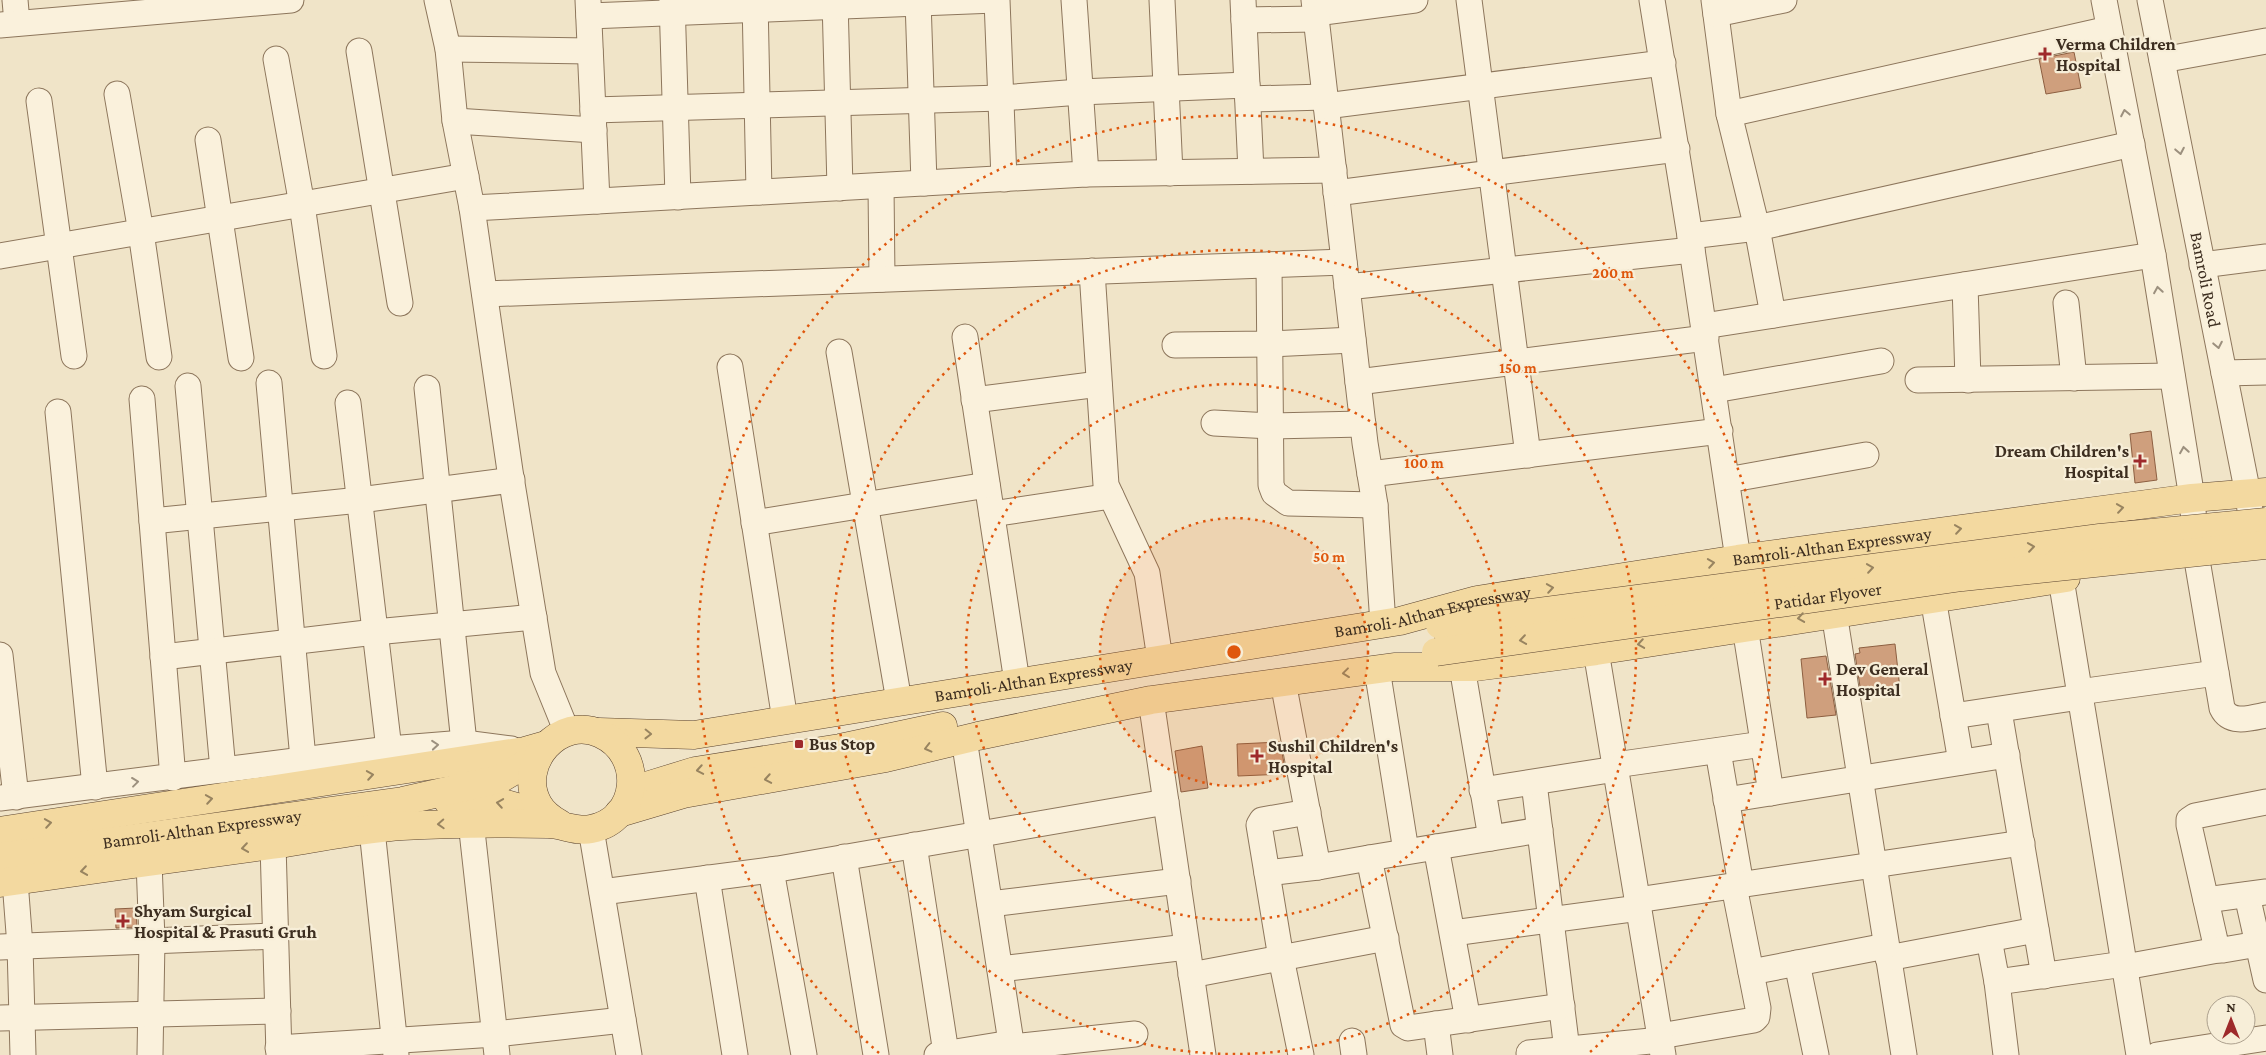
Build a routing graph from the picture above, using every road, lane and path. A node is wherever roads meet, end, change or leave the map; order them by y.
1 (291, 0) edge
2 (438, 0) edge
3 (996, 0) edge
4 (1074, 0) edge
5 (1162, 0) edge
6 (1415, 0) edge
7 (1469, 0) edge
8 (1652, 0) edge
9 (1784, 0) edge
10 (2104, 0) edge
11 (2150, 0) edge
12 (253, 2) edge
13 (918, 2) edge
14 (835, 3) edge
15 (755, 4) edge
16 (177, 5) edge
17 (672, 6) edge
18 (1715, 7) edge
19 (94, 8) edge
20 (588, 8) edge
21 (1244, 10) edge
22 (1315, 11) edge
23 (11, 16) edge
24 (2109, 29) junction
25 (2266, 41) edge
26 (448, 49) junction
27 (359, 51) dead end
28 (590, 51) junction
29 (276, 59) dead end
30 (2162, 60) junction
31 (1663, 63) junction
32 (1482, 86) junction
33 (1166, 88) junction
34 (1080, 92) junction
35 (1248, 92) junction
36 (117, 94) dead end
37 (1001, 98) junction
38 (39, 101) dead end
39 (921, 101) junction
40 (1326, 102) junction
41 (838, 103) junction
42 (757, 106) junction
43 (675, 107) junction
44 (1729, 114) junction
45 (593, 120) junction
46 (454, 121) junction
47 (208, 140) dead end
48 (2132, 144) junction
49 (1677, 149) junction
50 (1251, 171) junction
51 (1170, 173) junction
52 (1490, 173) junction
53 (1086, 174) junction
54 (466, 176) junction
55 (1004, 179) junction
56 (1335, 182) junction
57 (924, 183) junction
58 (881, 186) junction
59 (840, 188) junction
60 (382, 191) junction
61 (760, 192) junction
62 (678, 196) junction
63 (597, 201) junction
64 (302, 205) junction
65 (472, 208) junction
66 (220, 219) junction
67 (1757, 228) junction
68 (141, 232) junction
69 (1691, 243) junction
70 (60, 246) junction
71 (2153, 255) junction
72 (0, 256) edge
73 (2266, 257) edge
74 (1344, 262) junction
75 (1269, 265) junction
76 (2202, 265) junction
77 (1503, 270) junction
78 (1092, 271) junction
79 (882, 279) junction
80 (1965, 285) junction
81 (1347, 287) junction
82 (484, 294) junction
83 (400, 303) dead end
84 (2066, 303) dead end
85 (1773, 316) junction
86 (1705, 332) junction
87 (965, 337) dead end
88 (1353, 340) junction
89 (1176, 344) dead end
90 (1270, 344) junction
91 (839, 352) dead end
92 (74, 356) dead end
93 (324, 356) dead end
94 (159, 357) dead end
95 (240, 358) dead end
96 (1880, 361) dead end
97 (1516, 362) junction
98 (730, 367) dead end
99 (2266, 372) edge
100 (2224, 373) junction
101 (2172, 376) junction
102 (2074, 378) junction
103 (1918, 380) dead end
104 (1968, 380) junction
105 (1358, 382) junction
106 (269, 383) dead end
107 (1099, 384) junction
108 (188, 386) dead end
109 (427, 388) dead end
110 (1714, 390) junction
111 (142, 399) dead end
112 (974, 400) junction
113 (348, 403) dead end
114 (58, 412) dead end
115 (1214, 422) dead end
116 (1363, 424) junction
117 (1271, 426) junction
118 (1720, 432) junction
119 (1528, 455) junction
120 (1866, 455) dead end
121 (1370, 474) junction
122 (512, 480) junction
123 (1727, 480) junction
124 (987, 485) junction
125 (438, 491) junction
126 (2257, 493) edge
127 (1111, 496) junction
128 (2192, 498) junction
129 (360, 500) junction
130 (1375, 505) junction
131 (866, 506) junction
132 (280, 509) junction
133 (992, 514) junction
134 (200, 516) junction
135 (152, 521) junction
136 (2266, 522) edge
137 (754, 523) junction
138 (1825, 547) junction
139 (2263, 554) edge
140 (1738, 559) junction
141 (2198, 560) junction
142 (2061, 579) junction
143 (1933, 598) junction
144 (1833, 613) junction
145 (534, 617) junction
146 (1392, 623) junction
147 (452, 625) junction
148 (1745, 627) junction
149 (376, 632) junction
150 (1291, 638) junction
151 (292, 642) junction
152 (1596, 651) junction
153 (212, 652) junction
154 (0, 655) edge
155 (163, 657) junction
156 (1160, 659) junction
157 (1462, 667) junction
158 (1385, 668) junction
159 (2216, 673) junction
160 (1291, 681) junction
161 (1017, 682) junction
162 (2080, 695) junction
163 (1151, 700) junction
164 (899, 701) junction
165 (1999, 711) junction
166 (1953, 716) junction
167 (2266, 716) edge
168 (785, 720) junction
169 (600, 732) junction
170 (964, 739) junction
171 (464, 743) junction
172 (1763, 744) junction
173 (544, 746) junction
174 (389, 749) junction
175 (1718, 751) junction
176 (624, 753) junction
177 (2007, 755) junction
178 (303, 759) junction
179 (1961, 762) junction
180 (1615, 767) junction
181 (223, 770) junction
182 (173, 778) junction
183 (1859, 778) junction
184 (1534, 783) junction
185 (95, 787) junction
186 (1482, 790) junction
187 (1771, 793) junction
188 (8, 797) edge
189 (1726, 800) junction
190 (403, 801) junction
191 (625, 802) junction
192 (1166, 802) junction
193 (2266, 802) edge
194 (1308, 812) junction
195 (553, 820) junction
196 (471, 822) junction
197 (591, 829) junction
198 (372, 830) junction
199 (1540, 830) junction
200 (0, 831) edge
201 (979, 834) junction
202 (1491, 838) junction
203 (2022, 843) junction
204 (273, 844) junction
205 (914, 845) junction
206 (1436, 847) junction
207 (1406, 852) junction
208 (0, 857) edge
209 (844, 857) junction
210 (1369, 858) junction
211 (149, 862) junction
212 (1873, 866) junction
213 (1318, 867) junction
214 (771, 870) junction
215 (1267, 873) junction
216 (707, 878) junction
217 (1178, 881) junction
218 (8, 882) edge
219 (1738, 886) junction
220 (602, 892) junction
221 (2256, 893) edge
222 (2206, 900) junction
223 (990, 904) junction
224 (1638, 904) junction
225 (1552, 920) junction
226 (2036, 930) junction
227 (1453, 933) junction
228 (276, 936) junction
229 (1386, 938) junction
230 (1989, 939) junction
231 (152, 940) junction
232 (2258, 944) junction
233 (10, 947) edge
234 (1187, 947) junction
235 (2218, 950) junction
236 (1887, 952) junction
237 (1281, 958) junction
238 (1797, 963) junction
239 (2124, 966) junction
240 (1000, 970) junction
241 (1751, 972) junction
242 (1191, 975) junction
243 (2044, 976) junction
244 (2266, 980) edge
245 (1997, 982) junction
246 (1562, 1006) junction
247 (278, 1011) junction
248 (1521, 1012) junction
249 (152, 1015) junction
250 (11, 1018) edge
251 (623, 1020) junction
252 (1468, 1020) junction
253 (1436, 1024) junction
254 (1135, 1034) dead end
255 (2266, 1038) edge
256 (496, 1044) edge
257 (1661, 1044) edge
258 (396, 1048) edge
259 (1012, 1048) edge
260 (1567, 1050) junction
261 (278, 1052) edge
262 (942, 1054) edge
263 (1530, 1054) edge
264 (23, 1055) edge
265 (150, 1055) edge
266 (629, 1055) edge
267 (735, 1055) edge
268 (804, 1055) edge
269 (876, 1055) edge
270 (1203, 1055) edge
271 (1302, 1055) edge
272 (1440, 1055) edge
273 (1816, 1055) edge
274 (1904, 1055) edge
275 (2006, 1055) edge
276 (2139, 1055) edge
277 (2157, 1055) edge

1 - 12 street
2 - 26 street
3 - 13 street
3 - 37 street
4 - 34 street
5 - 33 street
6 - 22 street
7 - 32 street
8 - 31 street
9 - 18 street
10 - 24 street
11 - 30 street, Bamroli Road
12 - 16 street
13 - 14 street
13 - 39 street
14 - 15 street
14 - 41 street
15 - 17 street
15 - 42 street
16 - 19 street
17 - 20 street
17 - 43 street
18 - 44 street
19 - 23 street
20 - 28 street
21 - 22 street
21 - 35 street
22 - 40 street
24 - 44 street
48 -> 24 street
25 - 30 street
26 - 28 street
26 - 46 street
27 - 60 street
28 - 45 street
29 - 64 street
30 -> 76 street, Bamroli Road
31 - 32 street
31 - 49 street
32 - 40 street
32 - 52 street
33 - 34 street
33 - 35 street
33 - 51 street
34 - 37 street
34 - 53 street
35 - 40 street
35 - 50 street
36 - 68 street
37 - 39 street
37 - 55 street
38 - 70 street
39 - 41 street
39 - 57 street
40 - 56 street
41 - 42 street
41 - 59 street
42 - 43 street
42 - 61 street
43 - 45 street
43 - 62 street
44 - 67 street
45 - 46 street
45 - 63 street
46 - 54 street
47 - 66 street
48 - 67 street
48 - 71 street
49 - 52 street
49 - 69 street
50 - 51 street
50 - 56 street
51 - 53 street
52 - 56 street
52 - 77 street
53 - 55 street
54 - 60 street
54 - 65 street
55 - 57 street
56 - 74 street
57 - 58 street
58 - 59 street
58 - 79 street
59 - 61 street
60 - 64 street
60 - 83 street
61 - 62 street
62 - 63 street
63 - 65 street
64 - 66 street
64 - 93 street
65 - 82 street
66 - 68 street
66 - 95 street
67 - 69 street
67 - 85 street
68 - 70 street
68 - 94 street
69 - 77 street
69 - 86 street
70 - 72 street
70 - 92 street
71 - 80 street
101 -> 71 street
73 - 76 street
74 - 75 street
74 - 81 street
75 - 78 street
75 - 90 street
76 -> 100 street, Bamroli Road
77 - 81 street
77 - 97 street
78 - 79 street
78 - 107 street
79 - 82 street
80 - 85 street
80 - 104 street
81 - 88 street
82 - 122 street
84 - 102 street
85 - 86 street
86 - 97 street
86 - 110 street
87 - 112 street
88 - 90 street
88 - 105 street
89 - 90 street
90 - 117 street
91 - 131 street
96 - 110 street
97 - 105 street
97 - 119 street
98 - 137 street
99 - 100 street
100 - 126 street, Bamroli Road
101 - 102 street
128 -> 101 street
102 - 104 street
103 - 104 street
105 - 116 street
106 - 132 street
107 - 112 street
107 - 127 street
108 - 134 street
109 - 125 street
110 - 118 street
111 - 135 street
112 - 124 street
113 - 129 street
114 - 185 street
115 - 117 street
116 - 117 street
116 - 121 street
117 - 130 street
118 - 119 street
118 - 123 street
119 - 121 street
120 - 123 street
121 - 130 street
122 - 125 street
122 - 145 street
123 - 140 street
124 - 131 street
124 - 133 street
125 - 129 street
125 - 147 street
126 - 128 main road, Bamroli-Althan Expressway
126 - 139 street, Bamroli Road
127 - 133 street
127 - 156 street
138 -> 128 main road, Bamroli-Althan Expressway
128 - 141 street
129 - 132 street
129 - 149 street
130 - 146 street
131 - 137 street
131 - 164 street
132 - 134 street
132 - 151 street
133 - 161 street
134 - 135 street
134 - 153 street
135 - 155 street
146 -> 136 main road, Patidar Flyover, bridge
137 - 168 street
138 - 140 main road, Bamroli-Althan Expressway
138 - 144 street
139 - 141 main road
139 -> 158 main road, Patidar Flyover, bridge
146 -> 140 main road, Bamroli-Althan Expressway
141 - 142 main road
141 - 159 street
142 - 143 main road
142 - 162 street
143 - 144 main road
143 - 166 street
144 -> 148 main road
144 - 183 street
145 - 147 street
145 - 173 street
146 - 150 main road, Bamroli-Althan Expressway
147 - 149 street
147 - 171 street
148 -> 152 main road
148 - 172 street
149 - 151 street
149 - 174 street
150 - 156 main road, Bamroli-Althan Expressway
150 - 176 main road
151 - 153 street
151 - 178 street
152 - 157 main road
152 - 180 street
153 - 155 street
153 - 181 street
154 - 188 street
155 - 182 street
156 - 161 main road, Bamroli-Althan Expressway
157 - 158 main road
157 - 186 street
158 -> 160 main road
158 - 207 street
159 - 162 street
159 - 167 street
160 - 163 main road
160 -> 191 main road
160 - 194 street
161 - 164 main road, Bamroli-Althan Expressway
162 - 165 street
162 - 239 street
163 - 170 main road
163 - 192 street
164 - 168 main road, Bamroli-Althan Expressway
165 - 166 street
165 - 177 street
166 - 179 street
169 -> 168 main road, Bamroli-Althan Expressway
169 - 173 main road
169 - 176 main road
170 -> 191 main road
170 - 201 street
171 - 173 street
174 -> 171 street
172 - 175 street
172 - 187 street
173 - 190 main road
173 - 195 main road
200 -> 173 main road
174 - 178 street
175 - 180 street
175 - 189 street
176 - 191 main road
177 - 179 street
177 - 203 street
178 - 181 street
179 - 183 street
180 - 184 street
180 - 224 street
181 - 182 street
185 -> 182 street
183 - 187 street
183 - 212 street
184 - 186 street
184 - 199 street
185 - 188 street
186 - 202 street
187 - 189 street
189 - 219 street
195 -> 190 main road
190 - 208 main road, Bamroli-Althan Expressway
191 - 197 main road
192 - 201 street
192 - 217 street
193 - 222 street
194 - 213 street
194 - 215 street
195 - 196 main road
195 - 197 main road
196 -> 198 main road
196 - 256 street
197 - 220 street
198 - 204 main road
198 - 258 street
199 - 202 street
199 - 225 street
201 - 205 street
201 - 223 street
202 - 206 street
203 - 212 street
203 - 226 street
204 -> 211 main road
204 - 228 street
205 - 209 street
205 - 262 street
206 - 207 street
206 - 227 street
207 - 210 street
209 - 214 street
209 - 269 street
210 - 213 street
210 - 229 street
211 -> 218 main road
211 - 231 street
212 - 219 street
212 - 236 street
213 - 215 street
214 - 216 street
214 - 268 street
215 - 237 street
216 - 220 street
216 - 267 street
217 - 223 street
217 - 234 street
218 - 233 street
219 - 224 street
219 - 241 street
220 - 251 street
221 - 222 street
221 - 232 street
222 - 235 street
223 - 240 street
224 - 225 street
224 - 257 street
225 - 227 street
225 - 246 street
226 - 230 street
226 - 243 street
227 - 252 street
228 - 231 street
228 - 247 street
229 - 237 street
229 - 253 street
230 - 236 street
230 - 245 street
231 - 233 street
231 - 249 street
232 - 235 street
232 - 244 street
233 - 250 street
234 - 240 street
234 - 242 street
235 - 239 street
236 - 238 street
236 - 274 street
237 - 242 street
237 - 271 street
238 - 241 street
238 - 273 street
239 - 243 street
239 - 276 street
240 - 259 street
241 - 257 street
242 - 270 street
243 - 245 street
245 - 275 street
246 - 248 street
246 - 260 street
247 - 249 street
247 - 261 street
248 - 252 street
248 - 263 street
249 - 250 street
249 - 265 street
250 - 264 street
251 - 256 street
251 - 266 street
252 - 253 street
253 - 272 street
254 - 259 street
255 - 277 street
256 - 258 street
257 - 260 street
258 - 261 street
259 - 262 street
260 - 263 street

